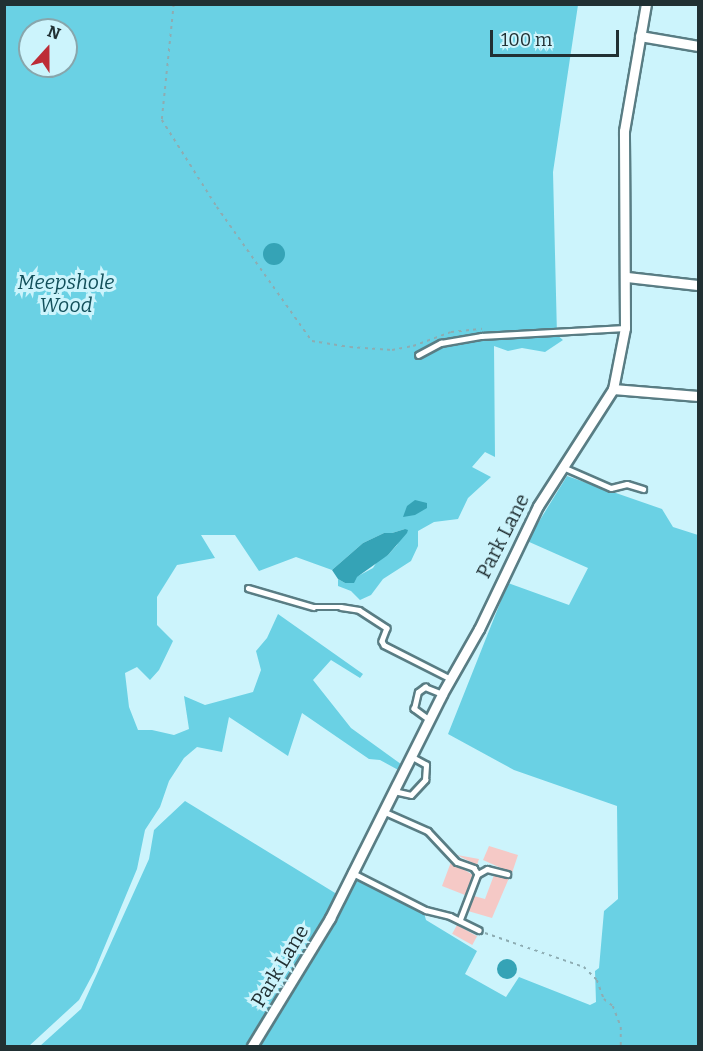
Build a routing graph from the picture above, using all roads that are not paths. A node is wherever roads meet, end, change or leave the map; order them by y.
1 (646, 4) edge
2 (640, 36) junction
3 (699, 46) edge
4 (627, 277) junction
5 (699, 285) edge
6 (625, 328) junction
7 (418, 355) dead end
8 (613, 389) junction
9 (699, 396) edge
10 (563, 467) junction
11 (643, 489) dead end
12 (248, 588) dead end
13 (451, 678) junction
14 (442, 694) junction
15 (429, 720) junction
16 (410, 756) junction
17 (393, 791) junction
18 (382, 811) junction
19 (351, 873) junction
20 (478, 874) junction
21 (507, 874) dead end
22 (460, 921) junction
23 (479, 930) road end
24 (252, 1047) edge

1 - 2 street, Park Lane
2 - 3 street
2 - 4 street, Park Lane
4 - 5 street
4 - 6 street, Park Lane
6 - 7 lane
6 - 8 street, Park Lane
8 - 9 street
8 - 10 street, Park Lane
10 - 11 lane
10 - 13 street, Park Lane
12 - 13 lane
13 - 14 street, Park Lane
14 - 15 street, Park Lane
14 - 15 lane
15 - 16 street, Park Lane
16 - 17 street, Park Lane
16 - 17 lane
17 - 18 street, Park Lane
18 - 19 street, Park Lane
18 - 20 lane
19 - 22 lane
19 - 24 street, Park Lane
20 - 21 lane
20 - 22 lane
22 - 23 lane

